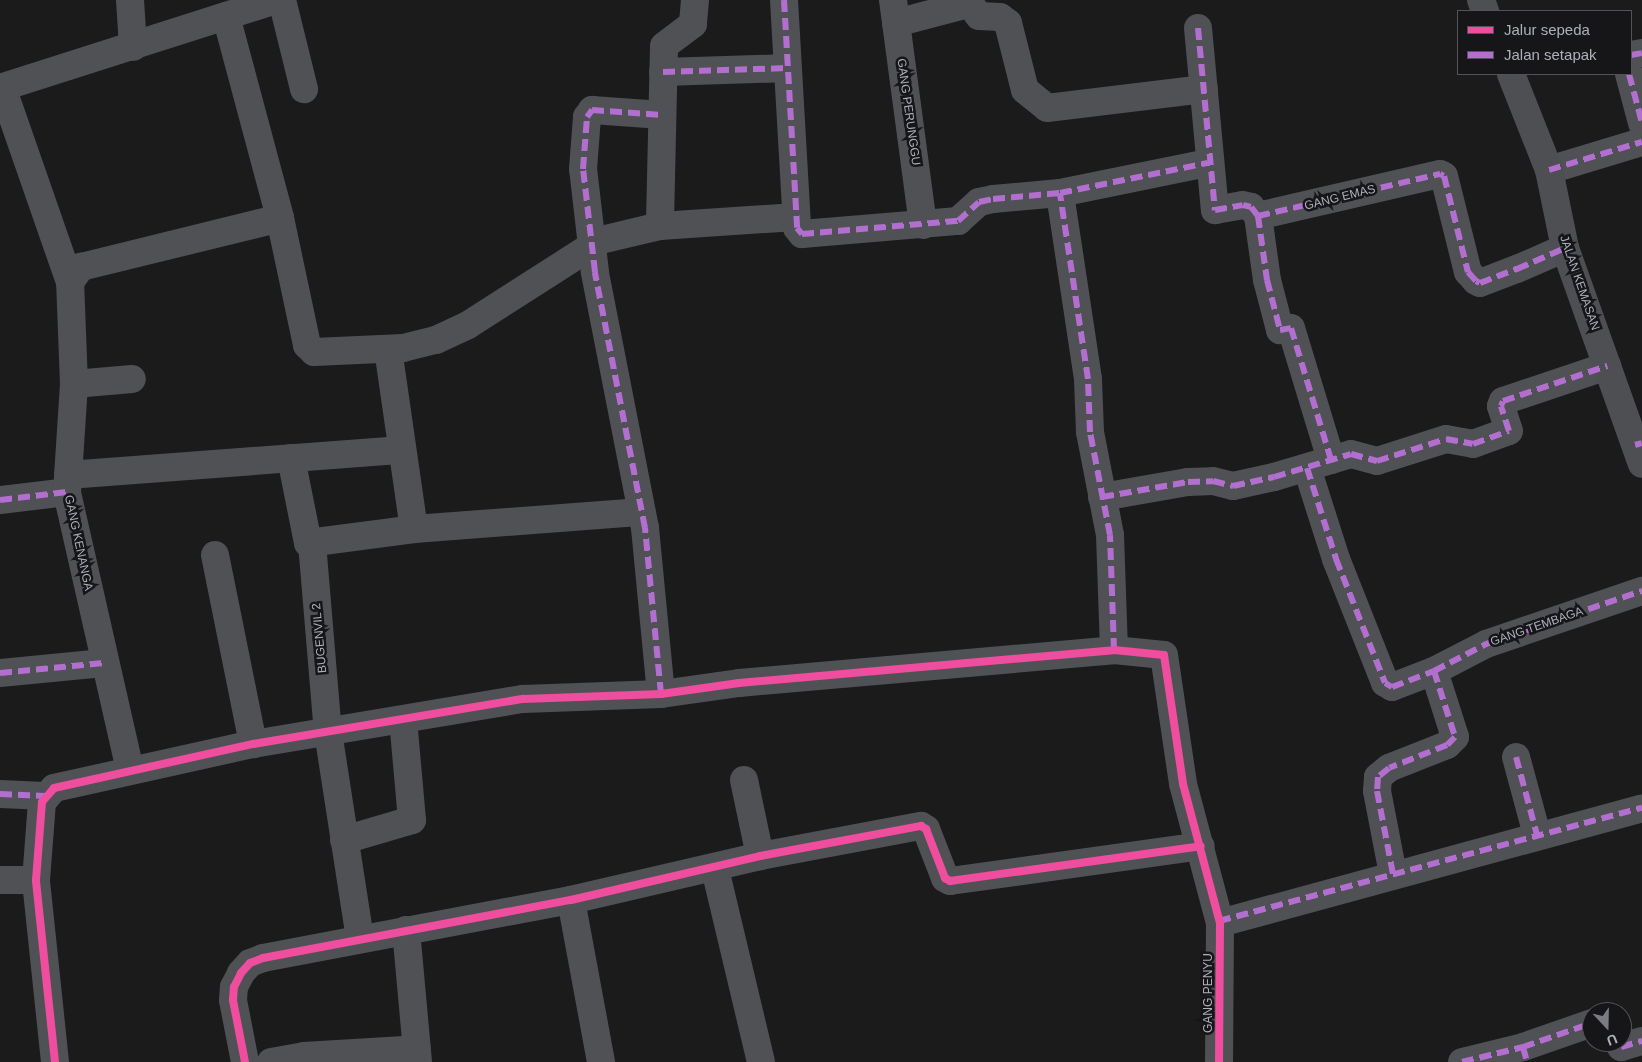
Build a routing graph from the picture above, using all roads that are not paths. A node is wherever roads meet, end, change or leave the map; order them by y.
1 (130, 0) edge
2 (276, 0) edge
3 (282, 0) edge
4 (695, 0) edge
5 (784, 0) edge
6 (968, 2) edge
7 (894, 11) edge
8 (226, 16) junction
9 (1198, 28) dead end
10 (133, 47) junction
11 (787, 68) junction
12 (663, 72) junction
13 (1511, 75) edge
14 (1629, 75) edge
15 (1, 87) edge
16 (304, 89) dead end
17 (1204, 89) junction
18 (662, 115) junction
19 (1642, 123) edge
20 (1642, 142) edge
21 (1208, 163) junction
22 (1549, 170) junction
23 (1060, 193) junction
24 (1258, 216) junction
25 (796, 217) junction
26 (280, 218) junction
27 (923, 224) junction
28 (660, 226) junction
29 (592, 247) junction
30 (1565, 248) junction
31 (70, 282) junction
32 (388, 349) junction
33 (1607, 366) junction
34 (132, 379) dead end
35 (74, 384) junction
36 (402, 450) junction
37 (1640, 451) edge
38 (291, 458) junction
39 (1319, 464) junction
40 (68, 484) junction
41 (1102, 497) junction
42 (0, 500) edge
43 (642, 512) junction
44 (414, 528) junction
45 (312, 543) junction
46 (215, 556) dead end
47 (1642, 591) edge
48 (1114, 650) junction
49 (104, 663) junction
50 (1434, 671) junction
51 (0, 673) edge
52 (661, 694) junction
53 (402, 719) junction
54 (328, 732) junction
55 (253, 744) junction
56 (1516, 757) dead end
57 (130, 770) junction
58 (744, 780) dead end
59 (0, 794) edge
60 (45, 796) junction
61 (1642, 808) edge
62 (1538, 835) junction
63 (344, 840) junction
64 (1201, 846) junction
65 (760, 856) junction
66 (715, 868) junction
67 (1393, 874) junction
68 (0, 880) edge
69 (36, 880) junction
70 (571, 900) junction
71 (1220, 924) junction
72 (406, 930) junction
73 (360, 938) junction
74 (1582, 1028) edge
75 (1525, 1055) edge
76 (417, 1056) edge
77 (55, 1062) edge
78 (245, 1062) edge
79 (271, 1062) edge
80 (601, 1062) edge
81 (761, 1062) edge
82 (1219, 1062) edge
83 (1462, 1062) edge

1 - 10 street
2 - 8 street
3 - 16 street
4 - 12 street
5 - 11 street
6 - 7 street
6 - 17 street
7 - 27 street, GANG PERUNGGU
8 - 10 street
8 - 26 street
9 - 17 street
10 - 15 street
11 - 12 street
11 - 25 street
12 - 18 street
13 - 22 street, JALAN KEMASAN
14 - 19 street
15 - 31 street, GANG KENANGA
17 - 21 street
18 - 28 street
18 - 29 street
20 - 22 street
21 - 23 street
21 - 24 street
22 - 30 street, JALAN KEMASAN
23 - 27 street
23 - 41 street
24 - 30 street, GANG EMAS
24 - 39 street
25 - 27 street
25 - 28 street
26 - 31 street
26 - 32 street
28 - 29 street
29 - 32 street
29 - 43 street
30 - 33 street, JALAN KEMASAN
31 - 35 street, GANG KENANGA
32 - 36 street
33 - 37 street, JALAN KEMASAN
33 - 39 street
34 - 35 street
35 - 40 street, GANG KENANGA
36 - 38 street
36 - 44 street
38 - 40 street
38 - 45 street, BUGENVIL 2
39 - 41 street
39 - 50 street, GANG TEMBAGA
40 - 42 street
40 - 49 street, GANG KENANGA
41 - 48 street
43 - 44 street
43 - 52 street
44 - 45 street
45 - 54 street, BUGENVIL 2
46 - 55 street
47 - 50 street, GANG TEMBAGA
48 - 52 street
48 - 64 street, GANG PENYU
49 - 51 street
49 - 57 street, GANG KENANGA
50 - 67 street
52 - 53 street
53 - 54 street
53 - 63 street
54 - 55 street
54 - 63 street, BUGENVIL 2
55 - 57 street
56 - 62 street
57 - 60 street
58 - 65 street
59 - 60 street
60 - 69 street
61 - 62 street
62 - 67 street
63 - 73 street, BUGENVIL 2
64 - 65 street
64 - 71 street, GANG PENYU
65 - 66 street
66 - 70 street
66 - 81 street
67 - 71 street
68 - 69 street
69 - 77 street
70 - 72 street
70 - 80 street
71 - 82 street, GANG PENYU
72 - 73 street
72 - 76 street
73 - 78 street
74 - 75 street
75 - 83 street
76 - 79 street

